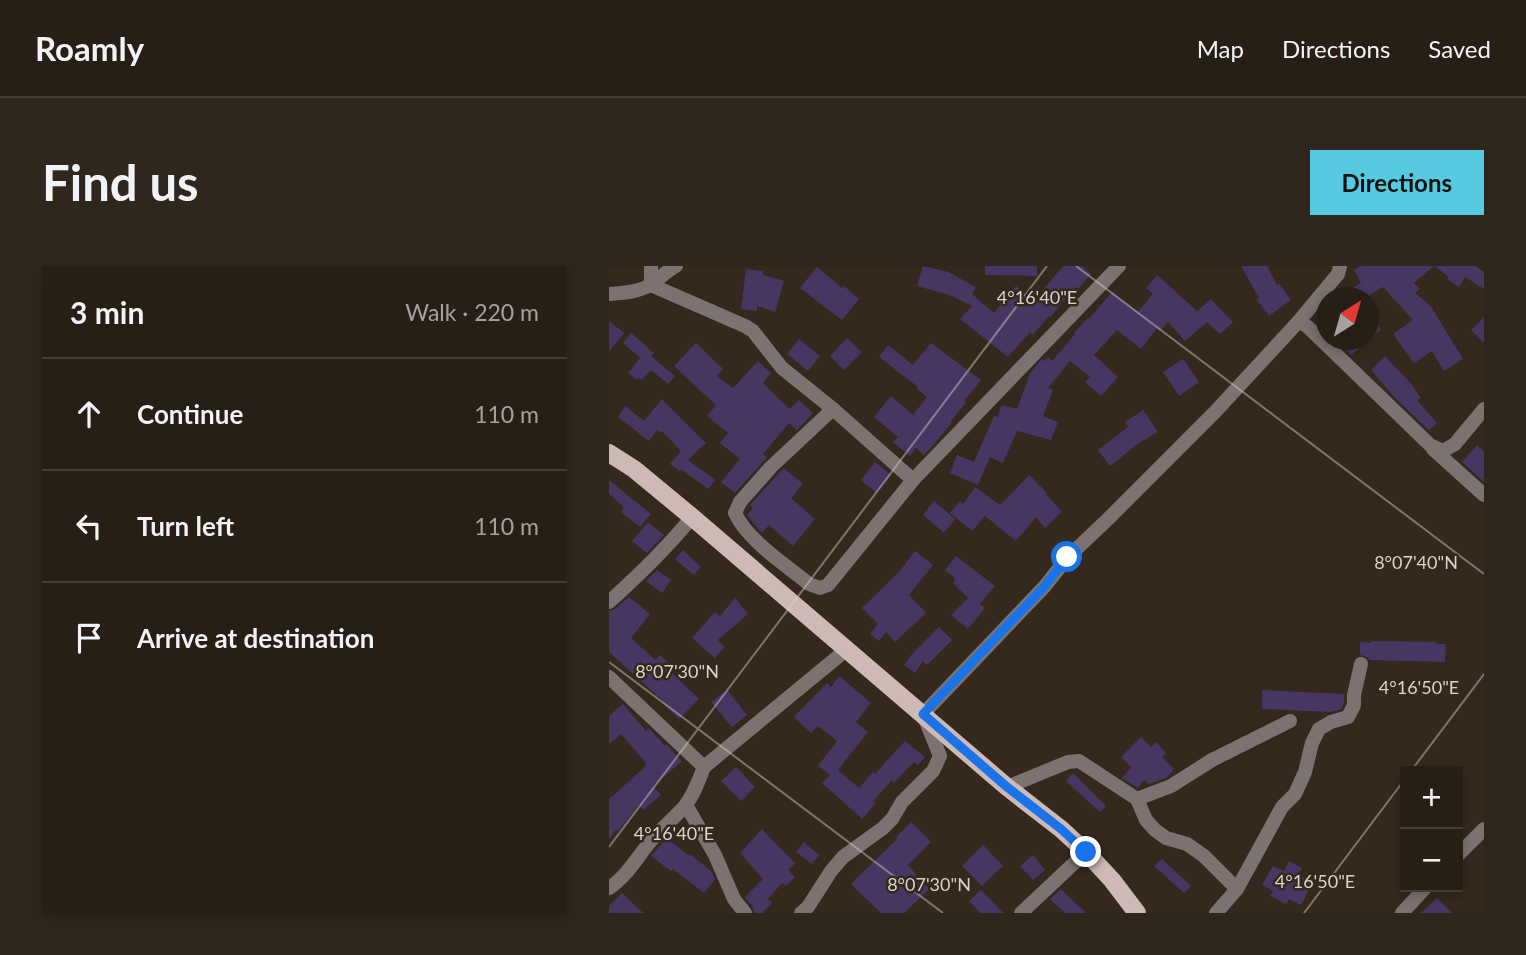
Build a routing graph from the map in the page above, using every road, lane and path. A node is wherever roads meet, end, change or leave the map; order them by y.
1 (652, 266) edge
2 (676, 266) edge
3 (1119, 266) edge
4 (1339, 266) edge
5 (651, 285) junction
6 (609, 294) edge
7 (1299, 321) junction
8 (833, 409) junction
9 (1484, 409) edge
10 (1430, 446) junction
11 (609, 453) edge
12 (913, 480) junction
13 (1484, 495) edge
14 (692, 517) junction
15 (754, 538) junction
16 (737, 555) junction
17 (609, 602) edge
18 (846, 650) junction
19 (1361, 664) dead end
20 (609, 677) edge
21 (923, 714) junction
22 (1290, 721) dead end
23 (704, 767) junction
24 (1007, 787) junction
25 (1137, 799) junction
26 (686, 805) junction
27 (1481, 836) edge
28 (1463, 851) edge
29 (1086, 852) junction
30 (609, 888) edge
31 (1237, 889) junction
32 (1421, 892) edge
33 (745, 913) edge
34 (801, 913) edge
35 (1021, 913) edge
36 (1137, 913) edge
37 (1216, 913) edge
38 (1402, 913) edge

1 - 5 street
2 - 5 street
3 - 12 street
4 - 7 street
5 - 6 street
5 - 8 street
7 - 10 street
7 - 21 street
8 - 12 street
8 - 15 street
9 - 10 street
10 - 13 street
11 - 14 main road
12 - 15 street
14 - 16 main road
14 - 17 street
15 - 16 street
16 - 18 main road
18 - 21 main road
18 - 23 street
19 - 31 street
20 - 23 street
21 - 24 main road
21 - 34 street
22 - 25 street
23 - 26 street
24 - 25 street
24 - 29 main road
25 - 31 street
26 - 30 street
26 - 33 street
27 - 28 street
29 - 35 street
29 - 36 main road
31 - 37 street
32 - 38 street

